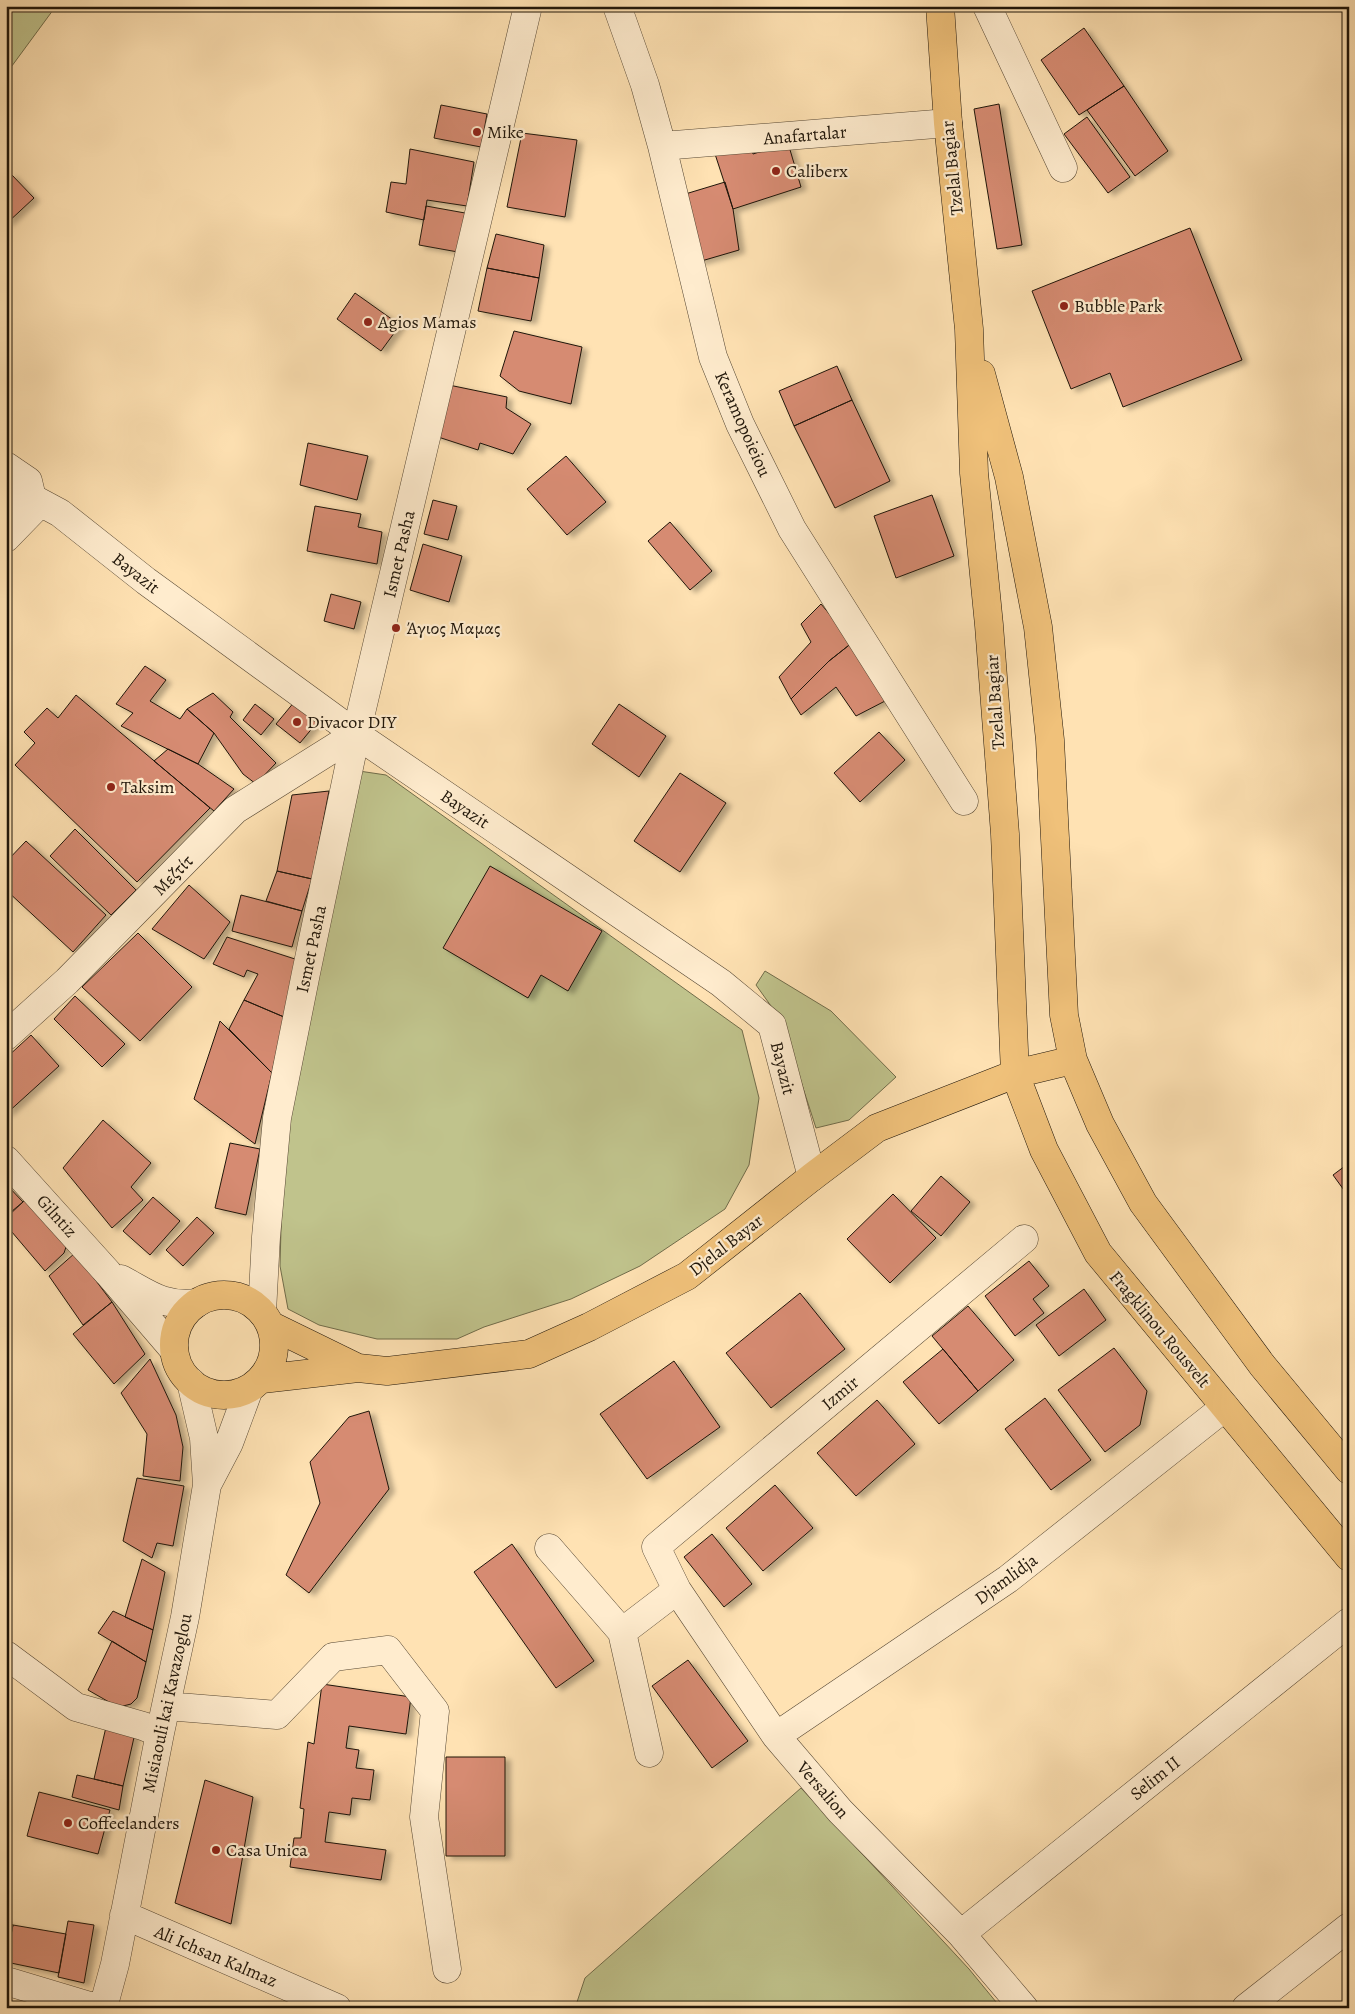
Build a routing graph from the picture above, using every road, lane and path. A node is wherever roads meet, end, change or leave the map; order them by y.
1 (528, 6) edge
2 (617, 6) edge
3 (940, 6) edge
4 (987, 6) edge
5 (948, 123) junction
6 (662, 146) junction
7 (1063, 168) dead end
8 (968, 329) junction
9 (6, 466) edge
10 (26, 499) edge
11 (6, 538) edge
12 (356, 734) junction
13 (964, 801) dead end
14 (6, 1036) edge
15 (1073, 1060) junction
16 (1015, 1074) junction
17 (6, 1160) edge
18 (812, 1177) junction
19 (1024, 1239) dead end
20 (108, 1273) junction
21 (197, 1303) junction
22 (266, 1319) junction
23 (174, 1350) junction
24 (358, 1368) junction
25 (191, 1382) junction
26 (255, 1384) junction
27 (1225, 1407) junction
28 (1349, 1470) edge
29 (207, 1485) junction
30 (656, 1547) joint
31 (549, 1548) dead end
32 (1349, 1557) edge
33 (676, 1590) junction
34 (1349, 1622) edge
35 (622, 1632) junction
36 (6, 1655) edge
37 (166, 1706) junction
38 (160, 1733) junction
39 (776, 1736) junction
40 (649, 1753) dead end
41 (124, 1915) junction
42 (1349, 1927) edge
43 (961, 1934) junction
44 (447, 1969) dead end
45 (6, 1981) edge
46 (96, 2008) edge
47 (103, 2008) edge
48 (337, 2008) edge
49 (1024, 2008) edge
50 (1246, 2008) edge

1 - 12 street, Ismet Pasha
2 - 6 street, Keramopoieiou
3 - 5 main road, Tzelal Bagiar
4 - 7 street
5 - 6 street, Anafartalar
5 - 8 main road, Tzelal Bagiar
6 - 13 street, Keramopoieiou
8 - 15 main road, Tzelal Bagiar
8 - 16 main road, Tzelal Bagiar
9 - 10 street
10 - 11 street
10 - 12 street, Bayazit
12 - 14 street, Μεζτίτ
12 - 18 street, Bayazit
12 - 22 street, Ismet Pasha
15 - 16 main road, Djelal Bayar
15 - 28 main road
16 - 18 main road, Djelal Bayar
16 - 27 main road, Fragklinou Rousvelt
17 - 20 street, Gilntiz
18 - 24 main road, Djelal Bayar
19 - 30 street, Izmir
20 - 21 street, Gilntiz
20 - 23 street, Gilntiz
21 - 22 main road
21 - 23 main road
22 - 24 main road, Djelal Bayar
22 - 26 main road
23 - 25 main road
24 - 26 main road, Djelal Bayar
25 - 26 main road
25 - 29 street, Misiaouli kai Kavazoglou
26 - 29 street, Misiaouli kai Kavazoglou
27 - 32 main road, Fragklinou Rousvelt
27 - 39 street, Djamlidja
29 - 37 street, Misiaouli kai Kavazoglou
30 - 33 street, Versalion
31 - 35 street
33 - 35 street
33 - 39 street, Versalion
34 - 43 street, Selim II
35 - 40 street
36 - 38 street
37 - 38 street, Misiaouli kai Kavazoglou
37 - 44 street
38 - 41 street, Misiaouli kai Kavazoglou
39 - 43 street, Versalion
41 - 47 street, Misiaouli kai Kavazoglou
41 - 48 street, Ali Ichsan Kalmaz
42 - 50 street
43 - 49 street, Versalion
45 - 46 street

